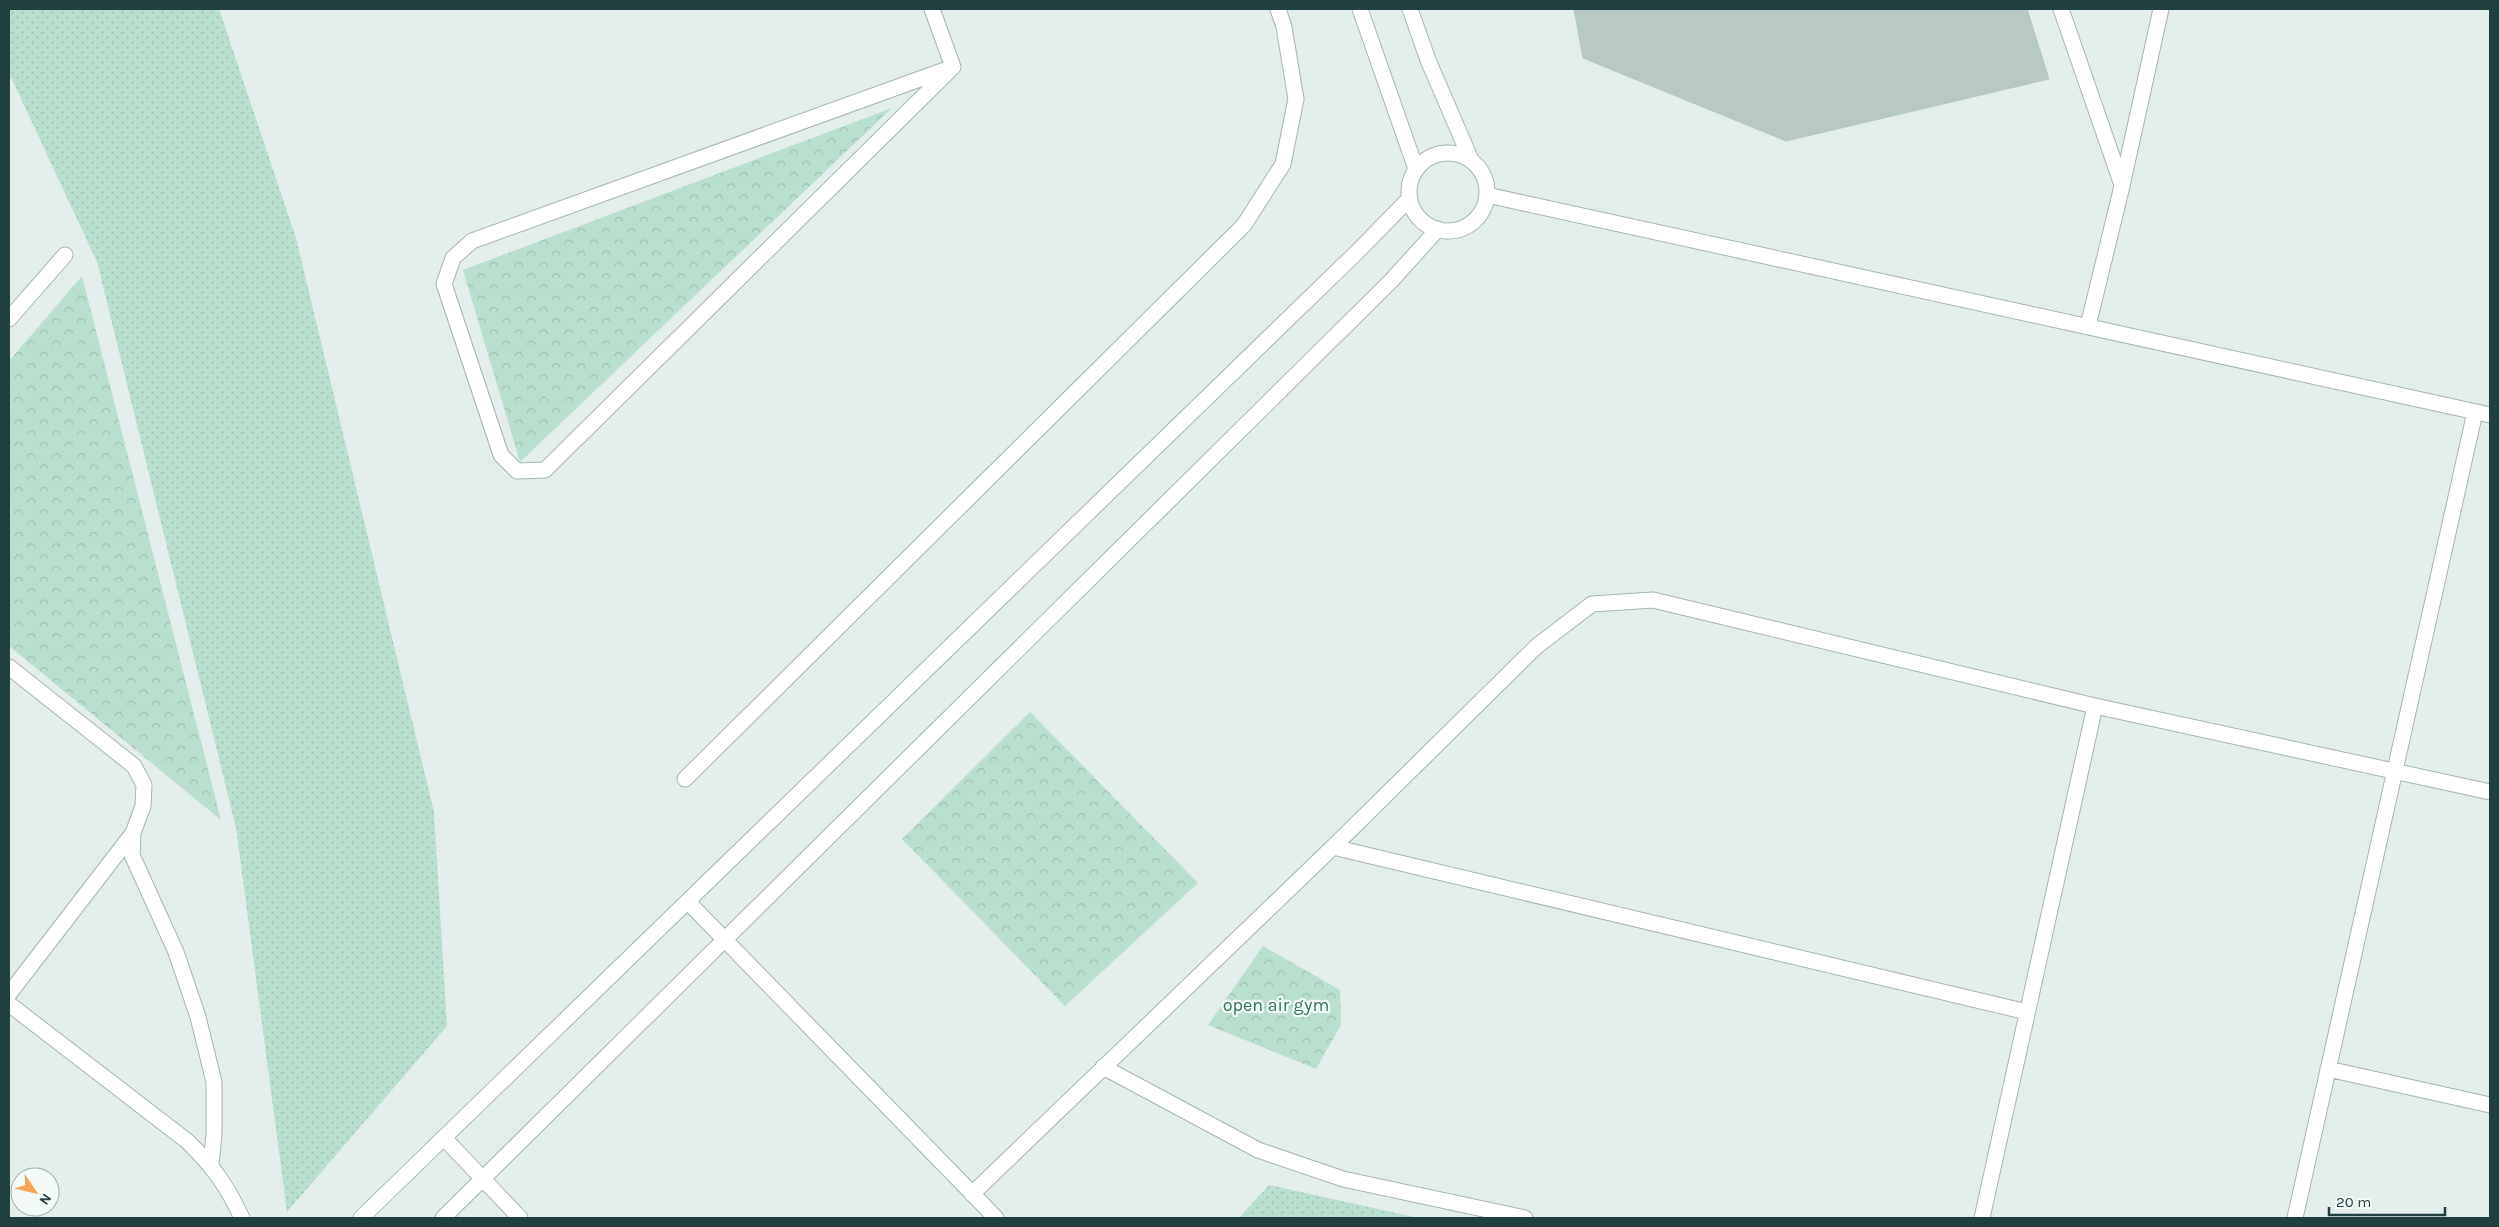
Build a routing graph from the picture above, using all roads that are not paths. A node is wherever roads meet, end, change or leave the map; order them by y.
1 (932, 9) edge
2 (1278, 9) edge
3 (1360, 9) edge
4 (1410, 9) edge
5 (2061, 9) edge
6 (2160, 9) edge
7 (953, 67) junction
8 (1471, 160) junction
9 (1416, 169) junction
10 (2122, 186) junction
11 (1487, 196) junction
12 (1409, 199) junction
13 (1438, 230) junction
14 (64, 255) dead end
15 (9, 319) edge
16 (2088, 326) junction
17 (2483, 413) edge
18 (9, 667) edge
19 (2095, 706) junction
20 (2395, 772) junction
21 (685, 779) dead end
22 (2490, 792) edge
23 (133, 833) junction
24 (1333, 847) junction
25 (688, 902) junction
26 (724, 940) junction
27 (9, 994) edge
28 (9, 1004) edge
29 (2028, 1012) junction
30 (1103, 1067) junction
31 (2328, 1069) junction
32 (2490, 1105) edge
33 (444, 1138) junction
34 (211, 1164) junction
35 (482, 1179) junction
36 (972, 1194) junction
37 (242, 1218) edge
38 (361, 1218) edge
39 (443, 1218) edge
40 (520, 1218) edge
41 (996, 1218) edge
42 (1525, 1218) edge
43 (1982, 1218) edge
44 (2295, 1218) edge

1 - 7 street
2 - 21 street
3 - 9 street
4 - 8 street
5 - 10 street
6 - 10 street
7 - 7 street
8 - 9 street
8 - 11 street
9 - 12 street
10 - 16 street
11 - 13 street
11 - 16 street
12 - 13 street
12 - 25 street
13 - 26 street
14 - 15 street
16 - 17 street
17 - 20 street
18 - 23 street
19 - 20 street
19 - 24 street
19 - 29 street
20 - 22 street
20 - 31 street
23 - 27 street
23 - 34 street
24 - 29 street
24 - 30 street
25 - 26 street
25 - 33 street
26 - 35 street
26 - 36 street
28 - 34 street
29 - 43 street
30 - 36 street
30 - 42 street
31 - 32 street
31 - 44 street
33 - 35 street
33 - 38 street
34 - 37 street
35 - 39 street
35 - 40 street
36 - 41 street

